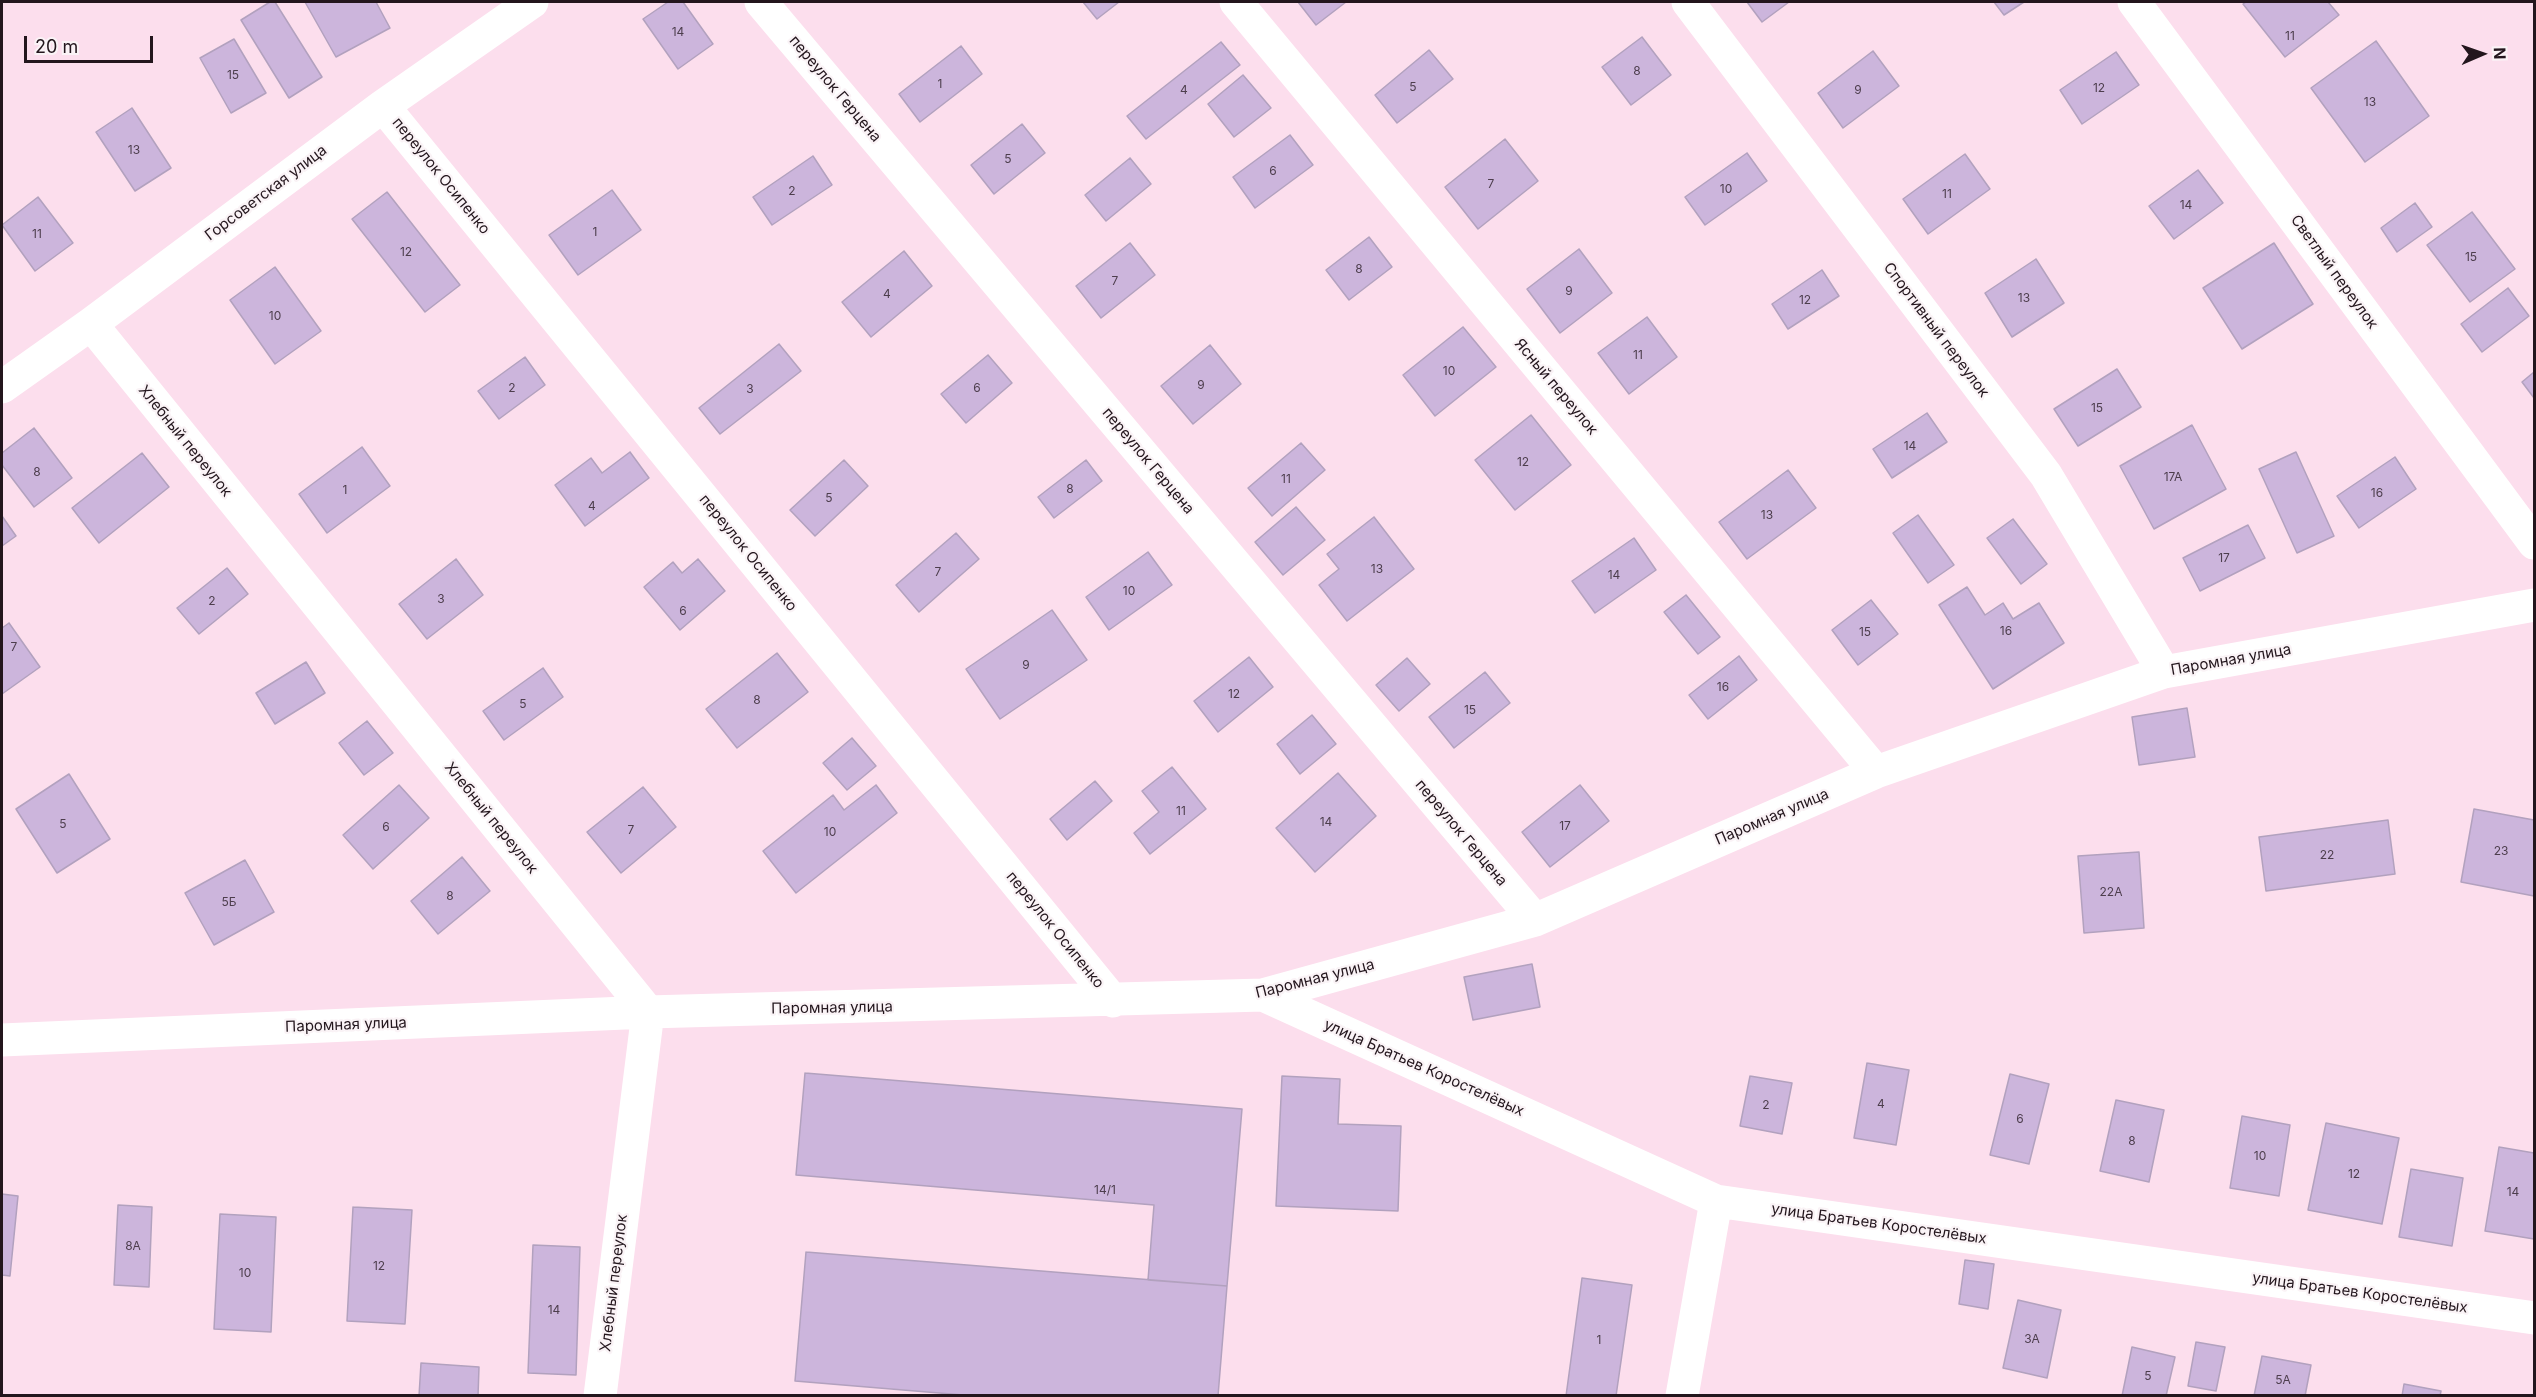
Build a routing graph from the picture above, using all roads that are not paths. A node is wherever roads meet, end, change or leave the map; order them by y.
1 (532, 2) edge
2 (761, 2) edge
3 (1236, 2) edge
4 (1688, 2) edge
5 (2134, 2) edge
6 (384, 106) junction
7 (91, 324) junction
8 (2, 387) edge
9 (2535, 543) edge
10 (2535, 605) edge
11 (2164, 672) junction
12 (1876, 772) junction
13 (1535, 920) junction
14 (1263, 995) junction
15 (1113, 1001) junction
16 (648, 1012) junction
17 (2, 1040) edge
18 (1716, 1201) junction
19 (2535, 1318) edge
20 (600, 1395) edge
21 (1682, 1395) edge

1 - 6 street, Горсоветская улица
2 - 13 street, переулок Герцена
3 - 12 street, Ясный переулок
4 - 11 street, Спортивный переулок
5 - 9 street, Светлый переулок
6 - 7 street, Горсоветская улица
6 - 15 street, переулок Осипенко
7 - 8 street, Горсоветская улица
7 - 16 street, Хлебный переулок
10 - 11 street, Паромная улица
11 - 12 street, Паромная улица
12 - 13 street, Паромная улица
13 - 14 street, Паромная улица
14 - 15 street, Паромная улица
14 - 18 street, улица Братьев Коростелёвых
15 - 16 street, Паромная улица
16 - 17 street, Паромная улица
16 - 20 street, Хлебный переулок
18 - 19 street, улица Братьев Коростелёвых
18 - 21 street

